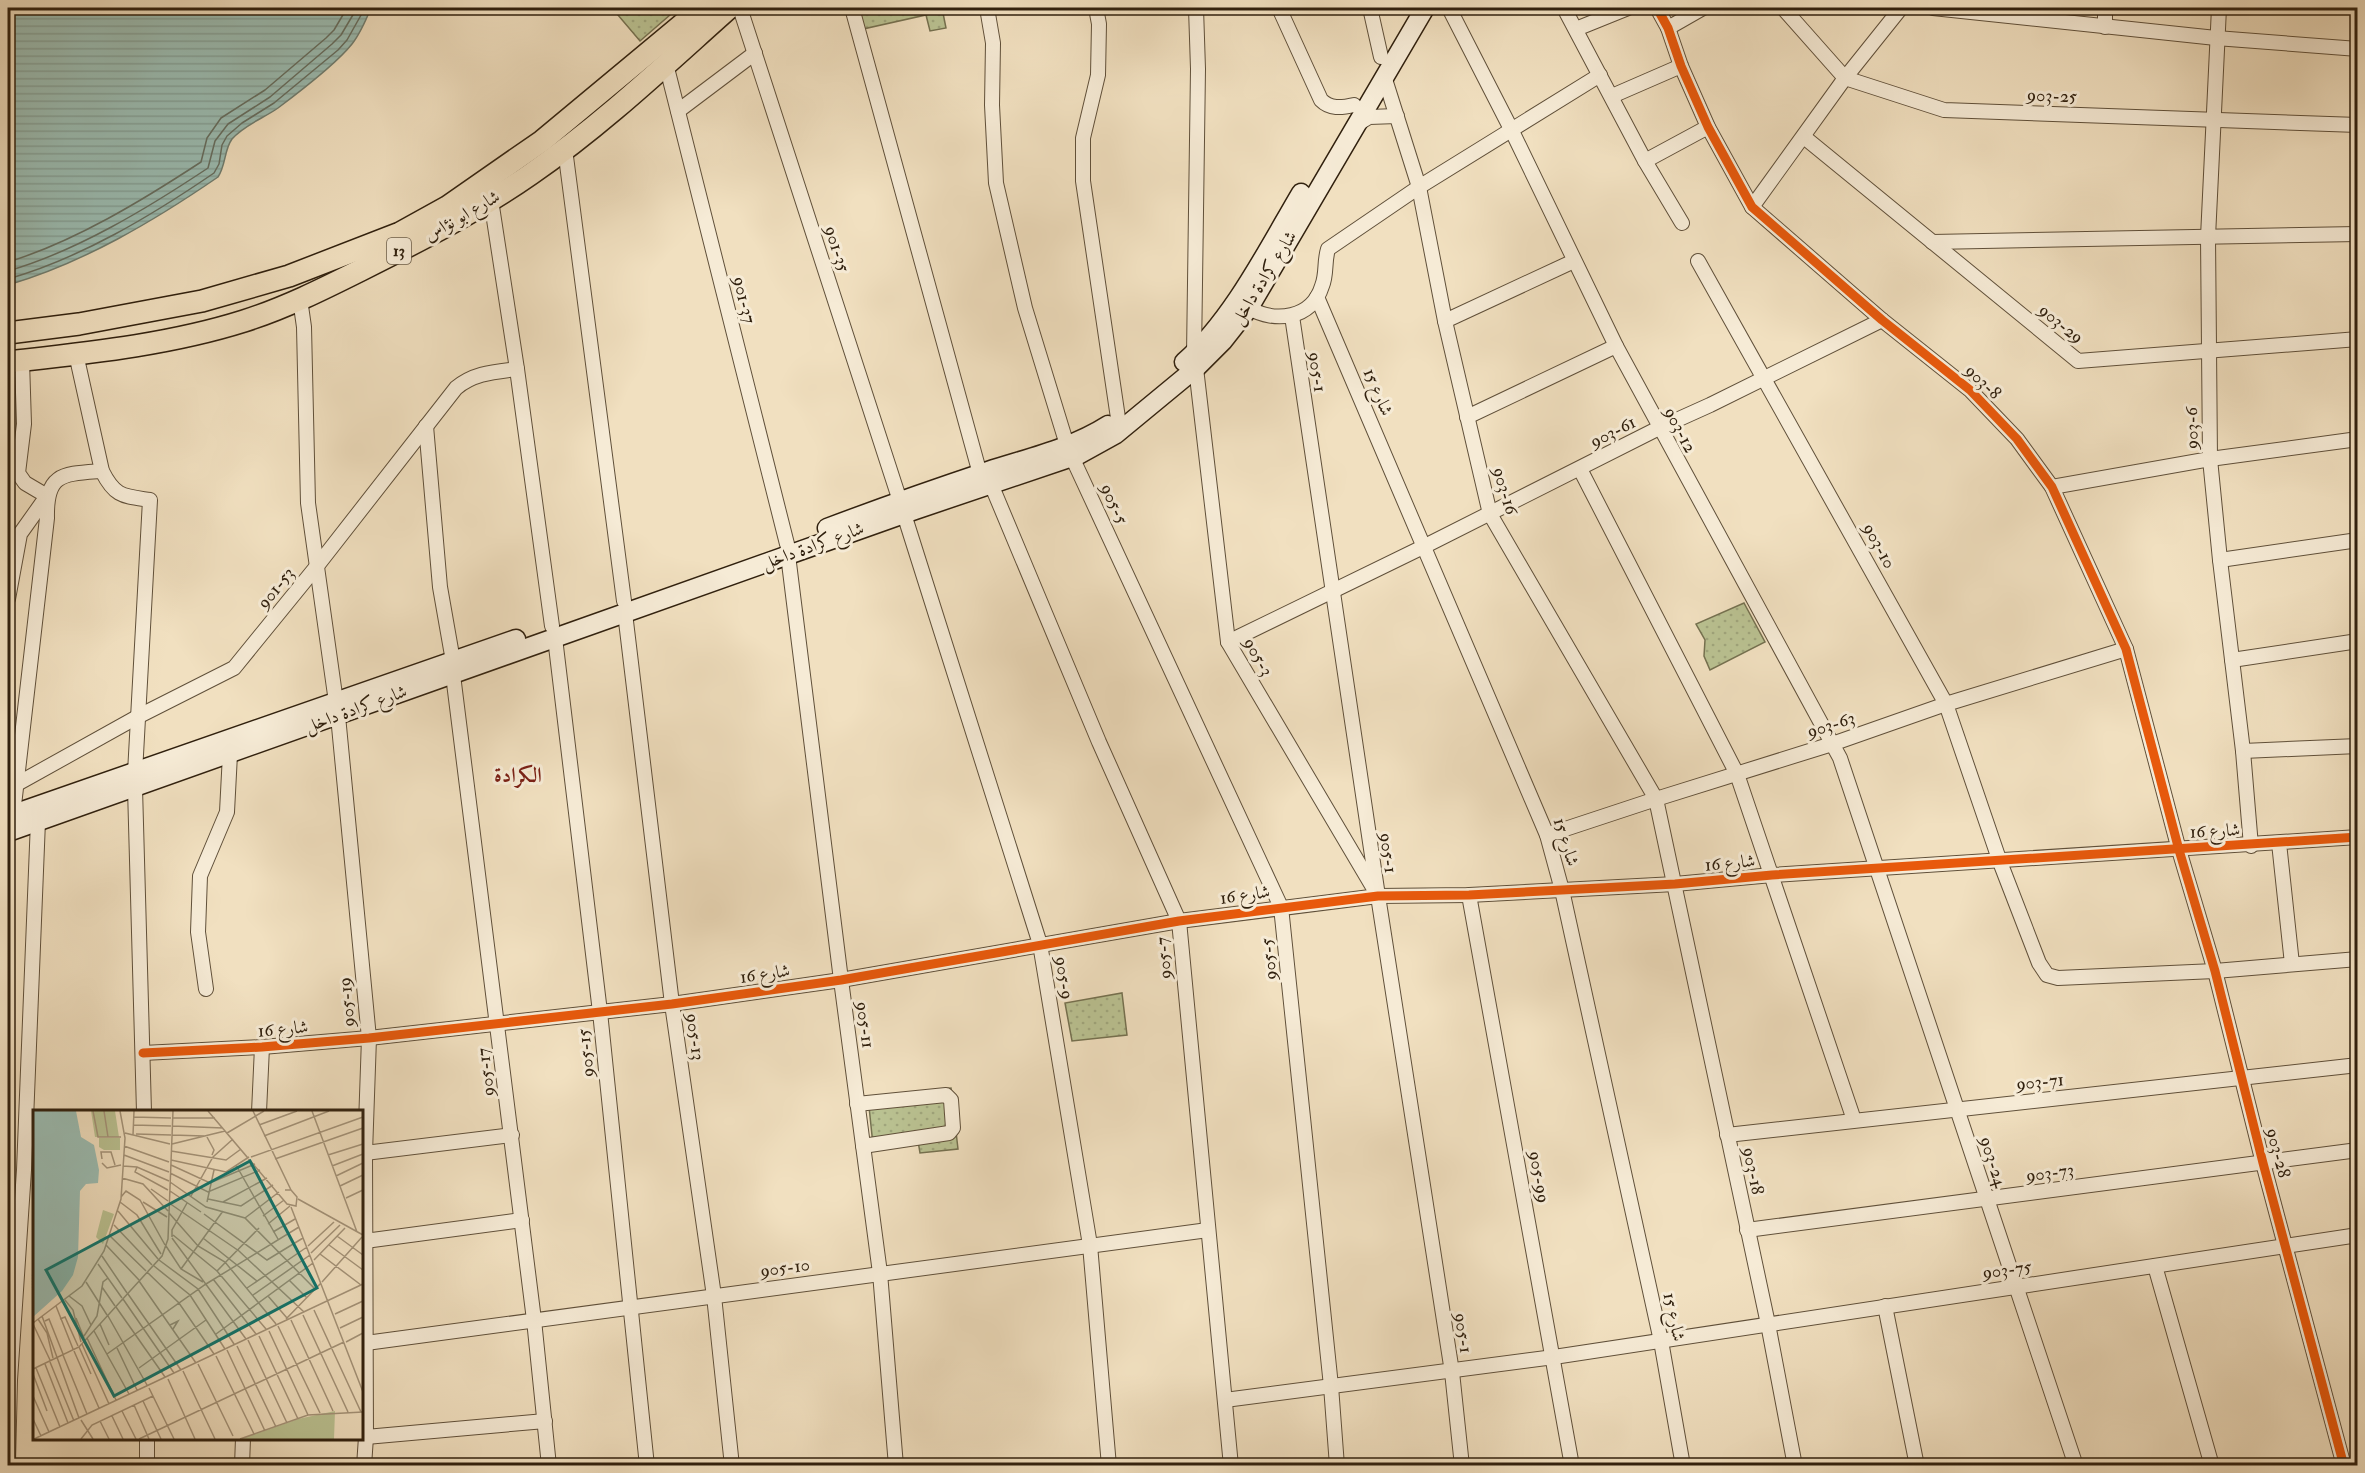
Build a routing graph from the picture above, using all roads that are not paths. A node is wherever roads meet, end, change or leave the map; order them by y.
1 (702, 8) edge
2 (729, 8) edge
3 (740, 8) edge
4 (852, 8) edge
5 (987, 8) edge
6 (1096, 8) edge
7 (1196, 8) edge
8 (1279, 8) edge
9 (1370, 8) edge
10 (1410, 8) edge
11 (1425, 8) edge
12 (1449, 8) edge
13 (1564, 8) edge
14 (1628, 8) edge
15 (1657, 8) edge
16 (1703, 8) edge
17 (1783, 8) edge
18 (1900, 8) edge
19 (1934, 8) edge
20 (2105, 8) edge
21 (2219, 8) edge
22 (2104, 27) junction
23 (1668, 28) junction
24 (1576, 29) junction
25 (2216, 38) junction
26 (2358, 49) edge
27 (755, 53) junction
28 (1381, 57) junction
29 (666, 64) junction
30 (1681, 66) junction
31 (1600, 75) junction
32 (1384, 76) junction
33 (1845, 78) junction
34 (1612, 96) junction
35 (1354, 105) junction
36 (678, 111) junction
37 (1397, 116) junction
38 (2212, 120) junction
39 (2358, 125) edge
40 (1354, 126) junction
41 (1708, 126) junction
42 (1511, 129) junction
43 (1804, 137) junction
44 (565, 149) junction
45 (1645, 161) junction
46 (1419, 187) junction
47 (491, 200) junction
48 (460, 207) junction
49 (1752, 207) junction
50 (1682, 223) dead end
51 (2358, 234) edge
52 (2208, 237) junction
53 (1932, 242) junction
54 (1574, 261) junction
55 (1698, 261) dead end
56 (1317, 297) junction
57 (300, 299) junction
58 (1249, 308) junction
59 (1292, 316) junction
60 (1882, 320) junction
61 (1445, 321) junction
62 (8, 333) edge
63 (2358, 339) edge
64 (1616, 346) junction
65 (2208, 351) junction
66 (76, 354) junction
67 (15, 361) edge
68 (1195, 361) junction
69 (517, 369) junction
70 (1765, 379) junction
71 (1467, 417) junction
72 (1118, 418) junction
73 (426, 426) junction
74 (1659, 428) junction
75 (2358, 439) edge
76 (1069, 451) junction
77 (2210, 459) junction
78 (1580, 469) junction
79 (102, 471) junction
80 (986, 479) junction
81 (2052, 487) junction
82 (47, 496) junction
83 (902, 507) junction
84 (1490, 514) junction
85 (2358, 540) edge
86 (1425, 546) junction
87 (788, 549) junction
88 (2220, 560) junction
89 (317, 566) junction
90 (1334, 590) junction
91 (8, 599) edge
92 (624, 607) junction
93 (553, 632) junction
94 (2358, 640) edge
95 (1228, 642) junction
96 (2126, 649) junction
97 (2232, 660) junction
98 (453, 668) junction
99 (1946, 704) junction
100 (337, 709) junction
101 (139, 716) junction
102 (1832, 744) junction
103 (2358, 746) edge
104 (2243, 751) junction
105 (230, 754) junction
106 (1737, 774) junction
107 (135, 781) junction
108 (17, 784) junction
109 (1656, 799) junction
110 (10, 815) edge
111 (38, 821) junction
112 (8, 832) edge
113 (1547, 835) junction
114 (2358, 837) edge
115 (2279, 843) junction
116 (2251, 846) junction
117 (2179, 850) junction
118 (2000, 862) junction
119 (1878, 869) junction
120 (1772, 875) junction
121 (1675, 884) junction
122 (1562, 890) junction
123 (1469, 895) junction
124 (1378, 896) junction
125 (1281, 907) junction
126 (1179, 921) junction
127 (1040, 944) junction
128 (2358, 959) edge
129 (2292, 964) junction
130 (2214, 970) junction
131 (841, 980) junction
132 (206, 989) dead end
133 (672, 1004) junction
134 (600, 1012) junction
135 (499, 1025) junction
136 (369, 1038) junction
137 (262, 1047) junction
138 (143, 1053) junction
139 (2358, 1065) edge
140 (2242, 1078) junction
141 (857, 1104) junction
142 (144, 1110) edge
143 (259, 1110) edge
144 (1957, 1110) junction
145 (1854, 1120) junction
146 (512, 1135) junction
147 (1727, 1135) junction
148 (863, 1146) junction
149 (2358, 1150) edge
150 (365, 1153) junction
151 (2263, 1163) junction
152 (29, 1171) edge
153 (1987, 1200) junction
154 (522, 1221) junction
155 (1208, 1230) junction
156 (1748, 1230) junction
157 (2358, 1235) edge
158 (365, 1241) junction
159 (1090, 1245) junction
160 (2286, 1245) junction
161 (2155, 1266) junction
162 (880, 1273) junction
163 (2016, 1286) junction
164 (714, 1296) junction
165 (1885, 1306) junction
166 (629, 1307) junction
167 (534, 1320) junction
168 (1768, 1324) junction
169 (1661, 1341) junction
170 (366, 1343) junction
171 (1554, 1357) junction
172 (1452, 1372) junction
173 (9, 1380) edge
174 (1331, 1386) junction
175 (1226, 1400) junction
176 (545, 1421) junction
177 (366, 1437) junction
178 (147, 1440) edge
179 (243, 1440) edge
180 (8, 1462) edge
181 (147, 1466) edge
182 (242, 1466) edge
183 (364, 1466) edge
184 (549, 1466) edge
185 (647, 1466) edge
186 (732, 1466) edge
187 (896, 1466) edge
188 (1109, 1466) edge
189 (1231, 1466) edge
190 (1337, 1466) edge
191 (1462, 1466) edge
192 (1572, 1466) edge
193 (1683, 1466) edge
194 (1795, 1466) edge
195 (1917, 1466) edge
196 (2076, 1466) edge
197 (2212, 1466) edge
198 (2344, 1466) edge

1 - 48 main road, شارع ابو نؤاس / 13
2 - 29 main road, شارع ابو نؤاس / 13
3 - 27 street, 901-35
4 - 80 street, 905-7
5 - 76 street, 905-5
6 - 72 street
7 - 68 street, 905-3
8 - 35 street
9 - 28 street
10 - 28 main road, شارع كرادة داخل
11 - 32 main road, شارع كرادة داخل
12 - 42 street, 903-12
13 - 24 street
14 - 24 street
15 - 23 street, 903-8
16 - 23 street
17 - 33 street
18 - 33 street
19 - 22 street
20 - 22 street
21 - 25 street, 903-6
22 - 25 street
23 - 30 street, 903-8
24 - 31 street
25 - 26 street
25 - 38 street, 903-6
27 - 36 street
27 - 83 street, 901-35
28 - 35 main road, شارع كرادة داخل
29 - 36 street, 901-37
29 - 44 main road, شارع ابو نؤاس / 13
30 - 34 street
30 - 41 street, 903-8
31 - 34 street
31 - 42 street
32 - 37 street, 903-16
32 - 40 main road, شارع كرادة داخل
33 - 38 street, 903-25
33 - 43 street
34 - 45 street
35 - 68 main road, شارع كرادة داخل
36 - 87 street, 901-37
37 - 40 street
37 - 46 street, 903-16
38 - 39 street, 903-25
38 - 52 street, 903-6
40 - 58 main road, شارع كرادة داخل
41 - 45 street
41 - 49 street, 903-8
42 - 46 street
42 - 54 street, 903-12
43 - 49 street
43 - 53 street, 903-29
44 - 47 main road, شارع ابو نؤاس / 13
44 - 92 street, 905-13
45 - 50 street
46 - 56 street
46 - 61 street, 903-16
47 - 48 main road, شارع ابو نؤاس / 13
47 - 69 street, 905-15
48 - 57 main road, شارع ابو نؤاس / 13
48 - 62 main road, شارع ابو نؤاس / 13
49 - 60 street, 903-8
51 - 52 street
52 - 53 street
52 - 65 street, 903-6
53 - 65 street, 903-29
54 - 61 street
54 - 64 street, 903-12
55 - 70 street, 903-10
56 - 59 street
56 - 86 street, شارع 15
57 - 66 main road, شارع ابو نؤاس / 13
57 - 89 street, 905-19
58 - 59 street
58 - 68 main road, شارع كرادة داخل
59 - 90 street, 905-1
60 - 70 street, 903-61
60 - 81 street, 903-8
61 - 71 street, 903-16
63 - 65 street, 903-29
64 - 71 street
64 - 74 street, 903-12
65 - 77 street, 903-6
66 - 67 main road, شارع ابو نؤاس / 13
66 - 79 street
67 - 82 street
68 - 72 main road, شارع كرادة داخل
68 - 76 main road, شارع كرادة داخل
68 - 95 street, 905-3
69 - 73 street, 901-53
69 - 93 street, 905-15
70 - 74 street, 903-61
70 - 99 street, 903-10
71 - 84 street, 903-16
72 - 76 main road, شارع كرادة داخل
73 - 89 street, 901-53
73 - 98 street, 905-17
74 - 78 street, 903-61
74 - 102 street, 903-12
75 - 77 street
76 - 80 main road, شارع كرادة داخل
76 - 125 street, 905-5
77 - 81 street
77 - 88 street, 903-6
78 - 84 street, 903-61
78 - 106 street
79 - 82 street
79 - 101 street
80 - 83 main road, شارع كرادة داخل
80 - 126 street, 905-7
81 - 96 street, 903-8
82 - 91 street
82 - 108 street
83 - 87 main road, شارع كرادة داخل
83 - 127 street, 905-9
84 - 86 street, 903-61
84 - 109 street, 903-16
85 - 88 street
86 - 90 street, 903-61
86 - 113 street, شارع 15
87 - 92 main road, شارع كرادة داخل
87 - 131 street, 905-11
88 - 97 street, 903-6
89 - 100 street, 905-19
89 - 101 street, 901-53
90 - 95 street, 903-61
90 - 124 street, 905-1
92 - 93 main road, شارع كرادة داخل
92 - 133 street, 905-13
93 - 98 main road, شارع كرادة داخل
93 - 134 street, 905-15
94 - 97 street
95 - 124 street, 905-3
96 - 99 street, 903-63
96 - 117 street, 903-8
97 - 104 street, 903-6
98 - 100 main road, شارع كرادة داخل
98 - 135 street, 905-17
99 - 102 street, 903-63
99 - 118 street, 903-10
100 - 105 main road, شارع كرادة داخل
100 - 107 main road, شارع كرادة داخل
100 - 136 street, 905-19
101 - 107 street
101 - 108 street, 901-53
102 - 106 street, 903-63
102 - 119 street, 903-12
103 - 104 street
104 - 116 street, 903-6
105 - 107 main road, شارع كرادة داخل
105 - 132 street
106 - 109 street, 903-63
106 - 120 street
107 - 110 main road, شارع كرادة داخل
107 - 111 main road, شارع كرادة داخل
107 - 138 street
108 - 110 street
109 - 113 street, 903-63
109 - 121 street, 903-16
111 - 112 main road, شارع كرادة داخل
111 - 152 street
113 - 122 street, شارع 15
114 - 115 street, شارع 16
115 - 116 street, شارع 16
115 - 129 street
116 - 117 street, شارع 16
117 - 118 street, شارع 16
117 - 130 street, 903-28
118 - 119 street, شارع 16
118 - 130 street, 903-10
119 - 120 street, شارع 16
119 - 144 street, 903-24
120 - 121 street, شارع 16
120 - 145 street
121 - 122 street, شارع 16
121 - 147 street, 903-18
122 - 123 street, شارع 16
122 - 169 street, شارع 15
123 - 124 street, شارع 16
123 - 171 street, 905-99
124 - 125 street, شارع 16
124 - 172 street, 905-1
125 - 126 street, شارع 16
125 - 174 street, 905-5
126 - 127 street, شارع 16
126 - 155 street, 905-7
127 - 131 street, شارع 16
127 - 159 street, 905-9
128 - 129 street
129 - 130 street
130 - 140 street, 903-28
131 - 133 street, شارع 16
131 - 141 street, 905-11
133 - 134 street, شارع 16
133 - 164 street, 905-13
134 - 135 street, شارع 16
134 - 166 street, 905-15
135 - 136 street, شارع 16
135 - 146 street, 905-17
136 - 137 street, شارع 16
136 - 150 street, 905-19
137 - 138 street, شارع 16
137 - 143 street
138 - 142 street
139 - 140 street, 903-71
140 - 144 street, 903-71
140 - 151 street, 903-28
141 - 148 street, 905-11
141 - 148 street
144 - 145 street, 903-71
144 - 153 street, 903-24
145 - 147 street, 903-71
146 - 150 street
146 - 154 street, 905-17
147 - 156 street, 903-18
148 - 162 street, 905-11
149 - 151 street, 903-73
150 - 158 street, 905-19
151 - 153 street, 903-73
151 - 160 street, 903-28
152 - 173 street
153 - 156 street, 903-73
153 - 163 street, 903-24
154 - 158 street
154 - 167 street, 905-17
155 - 159 street, 905-10
155 - 175 street, 905-7
156 - 168 street, 903-18
157 - 160 street, 903-75
158 - 170 street, 905-19
159 - 162 street, 905-10
159 - 188 street, 905-9
160 - 161 street, 903-75
160 - 198 street, 903-28
161 - 163 street, 903-75
161 - 197 street
162 - 164 street, 905-10
162 - 187 street, 905-11
163 - 165 street, 903-75
163 - 196 street, 903-24
164 - 166 street, 905-10
164 - 186 street, 905-13
165 - 168 street, 903-75
165 - 195 street
166 - 167 street, 905-10
166 - 185 street, 905-15
167 - 170 street, 905-10
167 - 176 street, 905-17
168 - 169 street, 903-75
168 - 194 street, 903-18
169 - 171 street, 903-75
169 - 193 street, شارع 15
170 - 177 street, 905-19
171 - 172 street, 903-75
171 - 192 street, 905-99
172 - 174 street, 903-75
172 - 191 street, 905-1
173 - 180 street
174 - 175 street, 903-75
174 - 190 street, 905-5
175 - 189 street, 905-7
176 - 177 street
176 - 184 street, 905-17
177 - 183 street, 905-19
178 - 181 street
179 - 182 street

